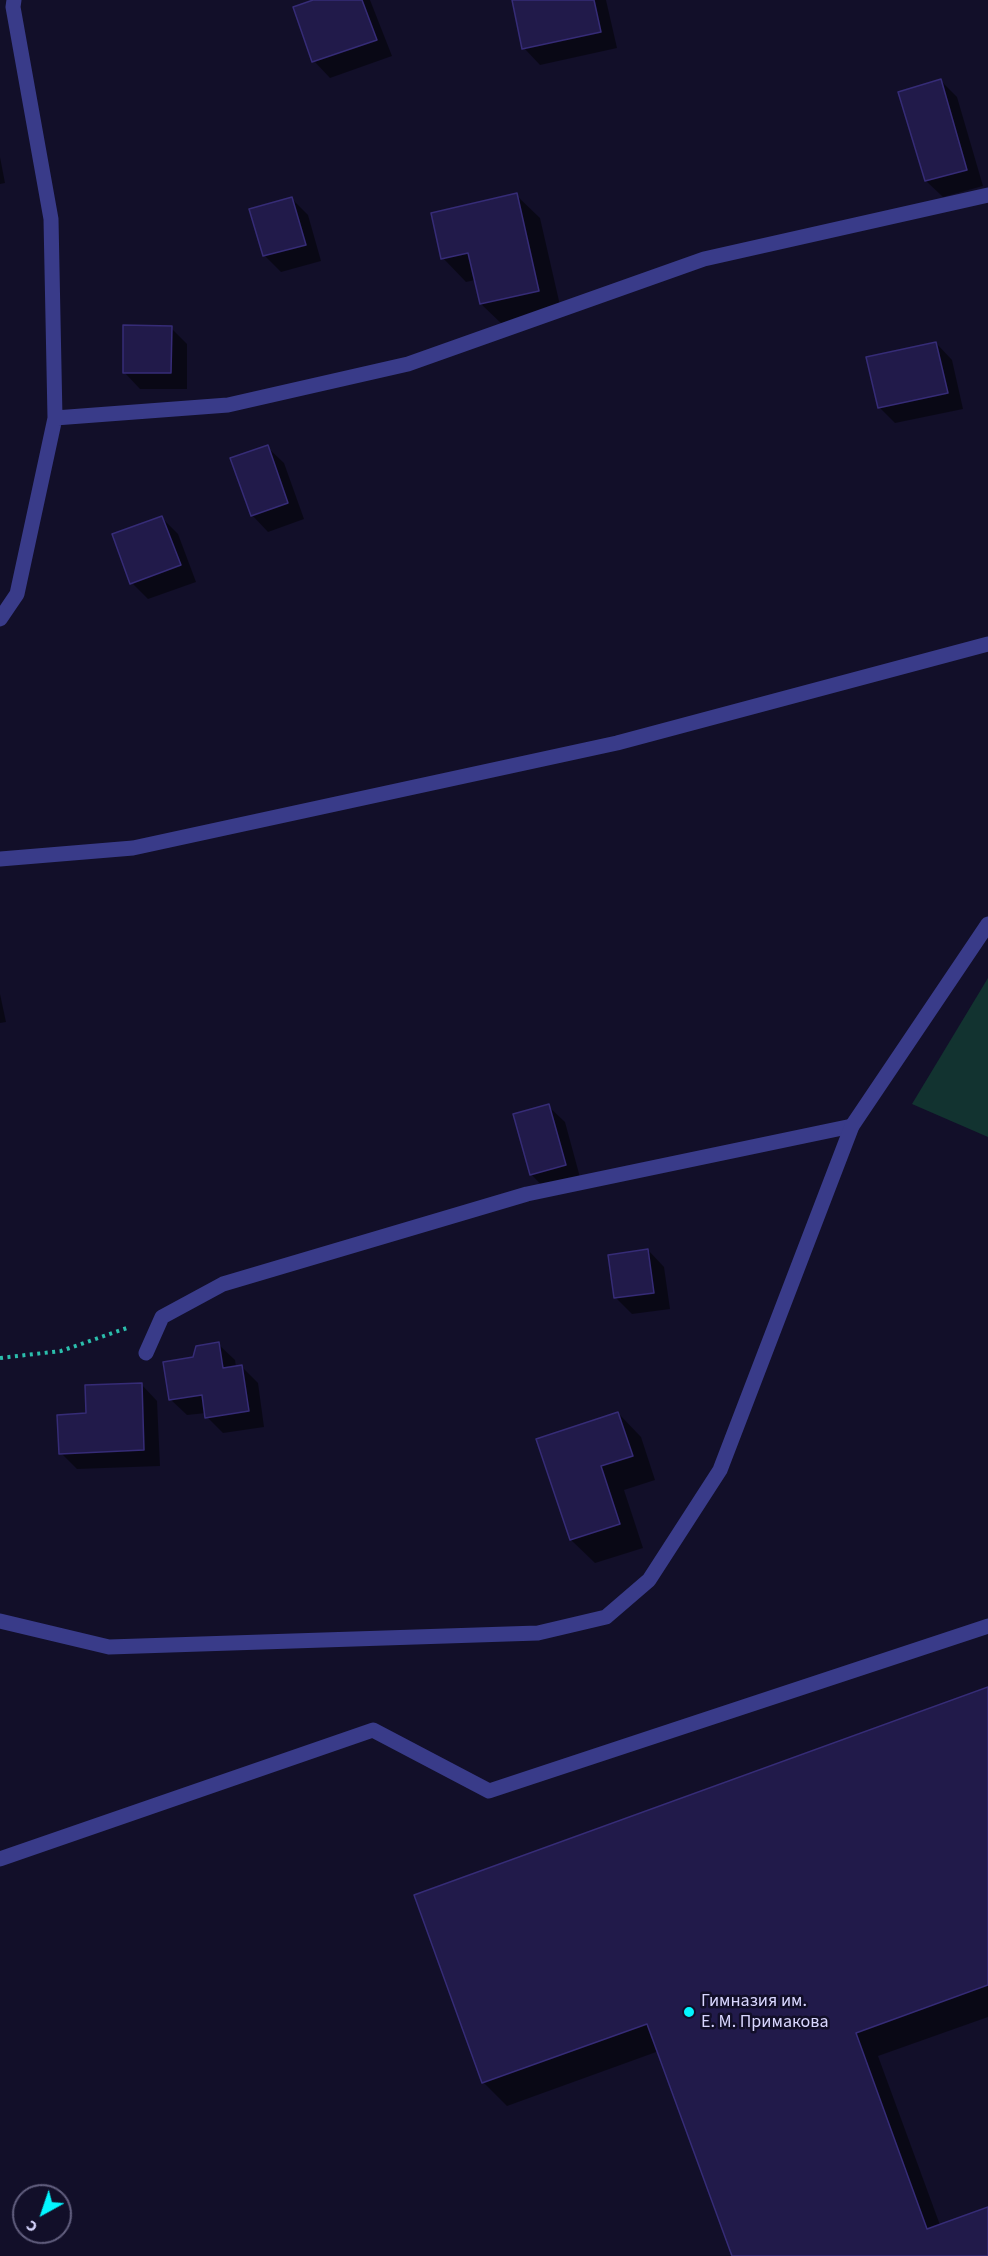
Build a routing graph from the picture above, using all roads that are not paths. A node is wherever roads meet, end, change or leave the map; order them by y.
1 (9, 6) edge
2 (988, 195) edge
3 (55, 418) junction
4 (0, 619) edge
5 (988, 644) edge
6 (0, 859) edge
7 (988, 924) edge
8 (852, 1126) junction
9 (146, 1353) dead end
10 (0, 1621) edge
11 (988, 1626) edge
12 (0, 1858) edge

1 - 3 street
2 - 3 street
3 - 4 street
5 - 6 street
7 - 8 street
8 - 9 street
8 - 10 street
11 - 12 street

